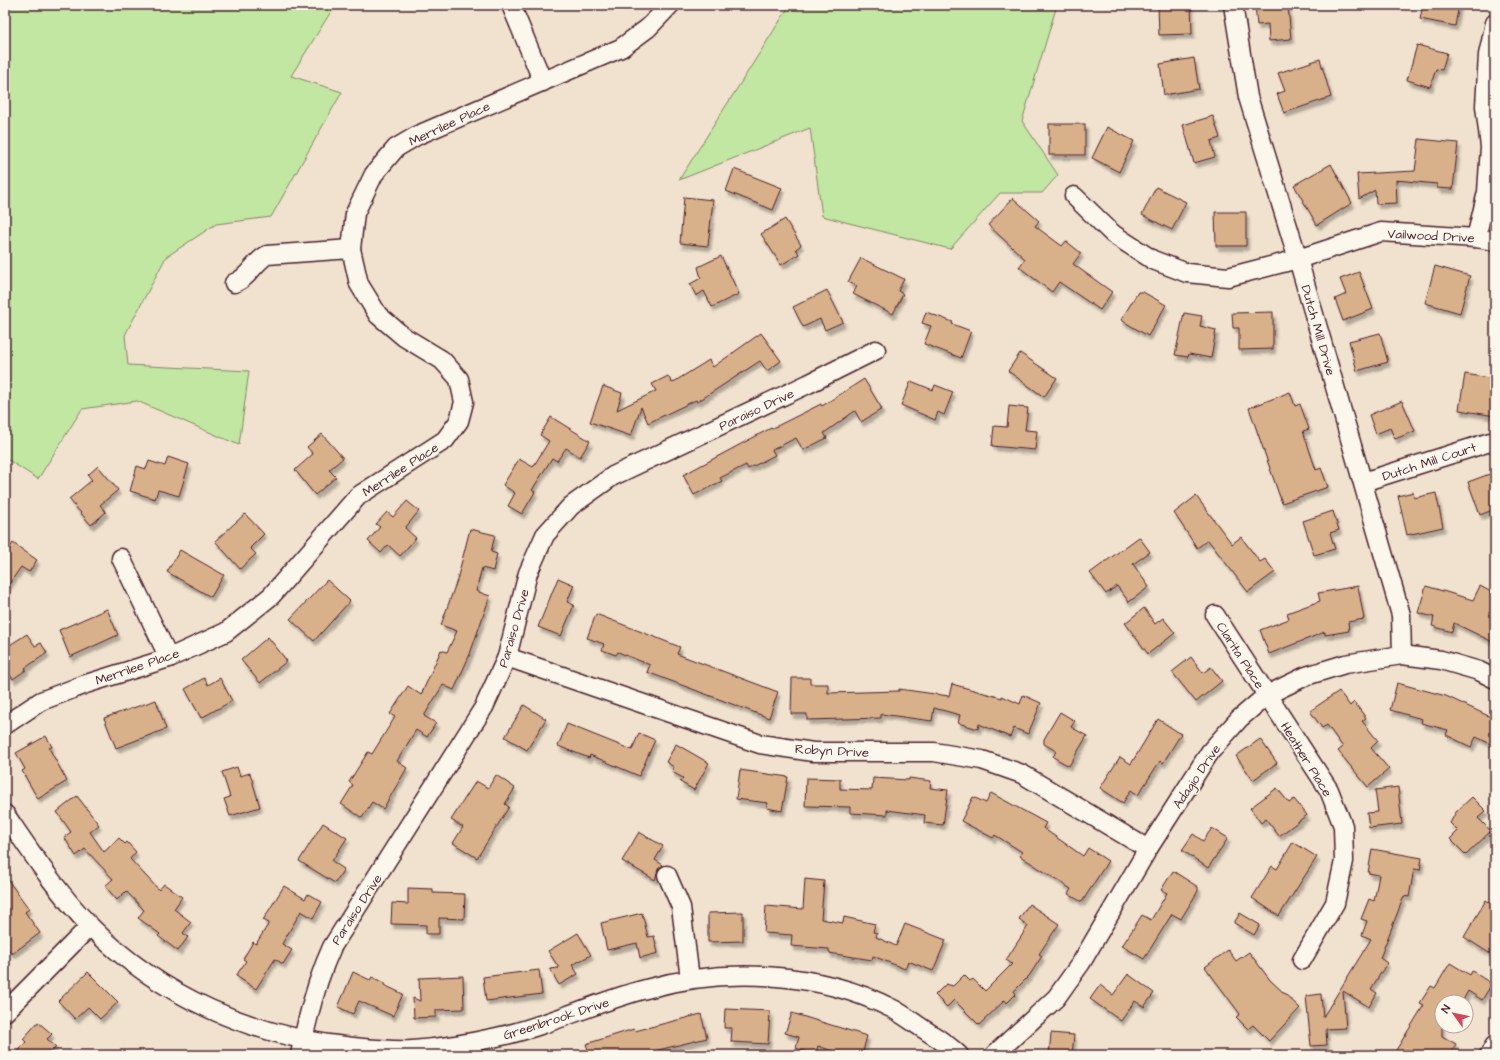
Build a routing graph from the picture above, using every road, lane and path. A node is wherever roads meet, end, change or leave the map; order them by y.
1 (511, 5) edge
2 (670, 5) edge
3 (1233, 5) edge
4 (1495, 23) edge
5 (543, 82) junction
6 (1074, 196) dead end
7 (1476, 238) junction
8 (1495, 241) edge
9 (351, 249) junction
10 (1298, 259) junction
11 (234, 283) dead end
12 (876, 350) dead end
13 (1495, 442) edge
14 (1363, 482) junction
15 (121, 558) dead end
16 (1215, 615) dead end
17 (1402, 655) junction
18 (169, 658) junction
19 (507, 658) junction
20 (1495, 679) edge
21 (1267, 695) junction
22 (5, 725) edge
23 (5, 814) edge
24 (1148, 849) junction
25 (667, 875) dead end
26 (90, 926) junction
27 (1302, 960) dead end
28 (690, 979) junction
29 (5, 1012) edge
30 (1495, 1045) edge
31 (301, 1048) edge
32 (959, 1055) edge
33 (994, 1055) edge
34 (1489, 1055) edge

1 - 5 street
2 - 5 street, Merrilee Place
3 - 10 street, Dutch Mill Drive
4 - 7 street
5 - 9 street, Merrilee Place
6 - 10 street, Vailwood Drive
7 - 8 street, Vailwood Drive
7 - 10 street, Vailwood Drive
9 - 11 street
9 - 18 street, Merrilee Place
10 - 14 street, Dutch Mill Drive
12 - 19 street, Paraiso Drive
13 - 14 street, Dutch Mill Court
14 - 17 street, Dutch Mill Drive
15 - 18 street
16 - 21 street, Clarita Place
17 - 20 street, Adagio Drive
17 - 21 street, Adagio Drive
18 - 22 street, Merrilee Place
19 - 24 street, Robyn Drive
19 - 31 street, Paraiso Drive
21 - 24 street, Adagio Drive
21 - 27 street, Heather Place
23 - 26 street, Greenbrook Drive
24 - 33 street, Adagio Drive
25 - 28 street
26 - 29 street
26 - 31 street, Greenbrook Drive
28 - 31 street, Greenbrook Drive
28 - 32 street, Greenbrook Drive
30 - 34 street

